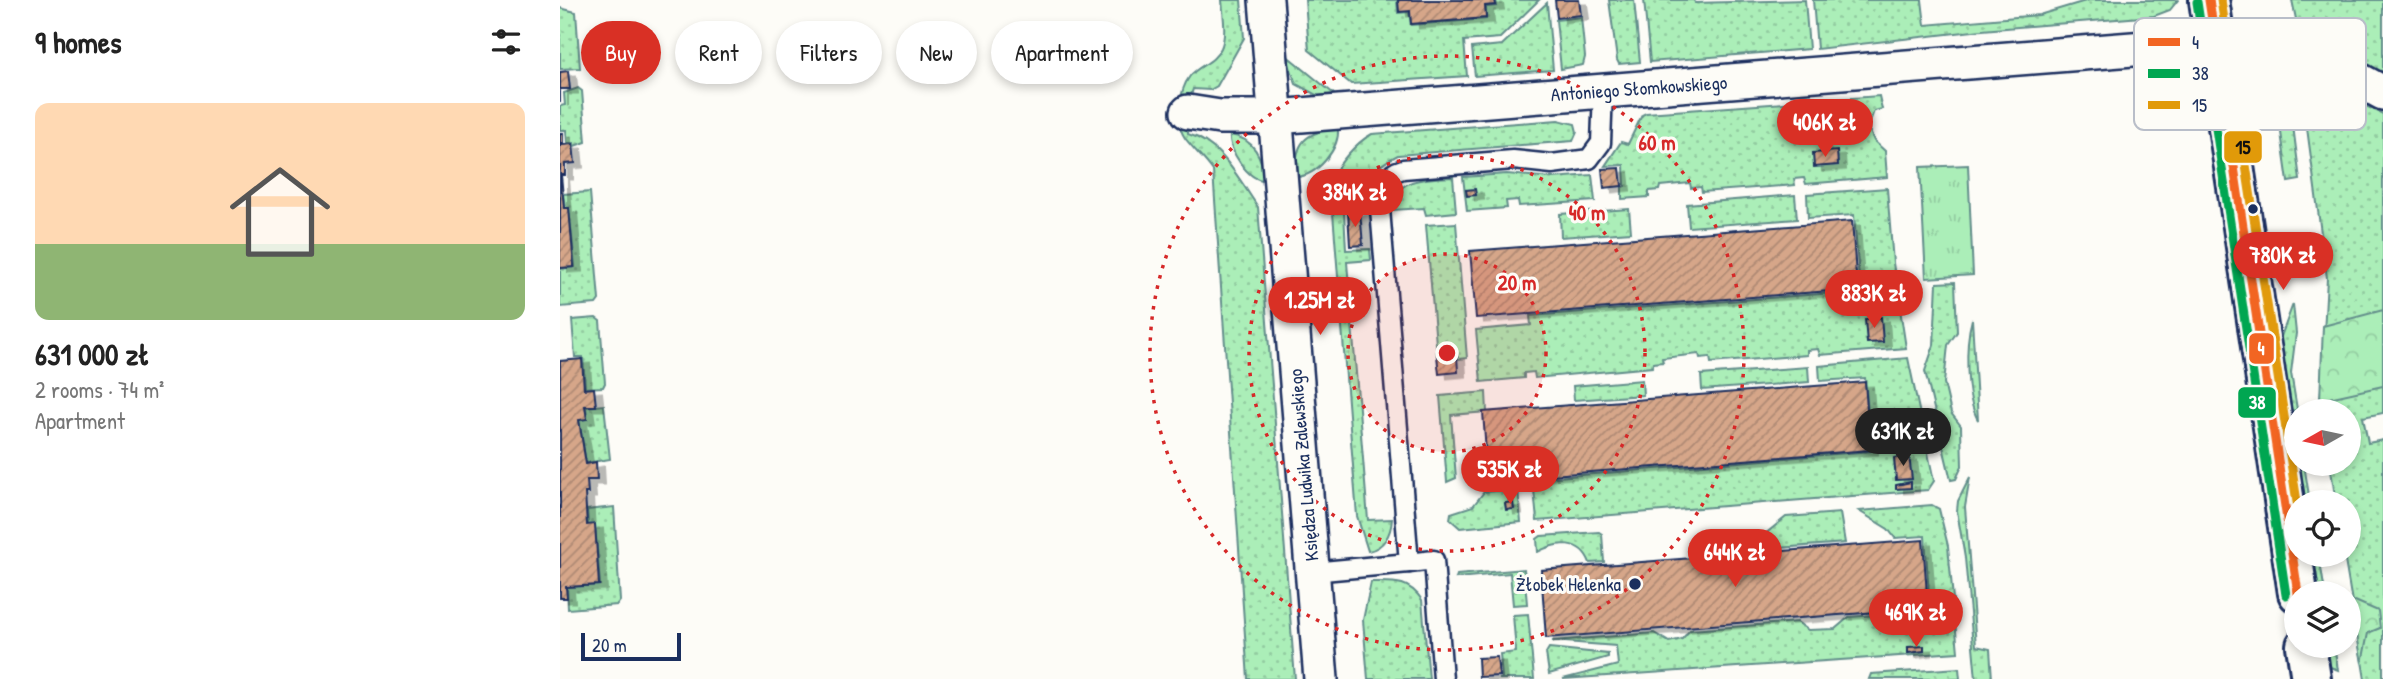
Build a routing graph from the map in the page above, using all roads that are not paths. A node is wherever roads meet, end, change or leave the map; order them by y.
1 (1266, 0) edge
2 (2209, 0) edge
3 (2212, 18) edge
4 (2134, 49) edge
5 (2366, 84) edge
6 (1604, 90) junction
7 (2383, 93) edge
8 (1188, 112) dead end
9 (1276, 117) junction
10 (2228, 130) edge
11 (1409, 563) junction
12 (1312, 572) junction
13 (2296, 581) edge
14 (2308, 658) edge
15 (1321, 679) edge
16 (1444, 679) edge
17 (2311, 679) edge

1 - 9 street, Księdza Ludwika Zalewskiego
2 - 3 street
4 - 6 street, Antoniego Słomkowskiego
5 - 7 street, Antoniego Słomkowskiego
6 - 9 street, Antoniego Słomkowskiego
6 - 11 lane
8 - 9 street, Antoniego Słomkowskiego
9 - 12 street, Księdza Ludwika Zalewskiego
10 - 13 street
11 - 12 lane
11 - 16 lane
12 - 15 street, Księdza Ludwika Zalewskiego
14 - 17 street

